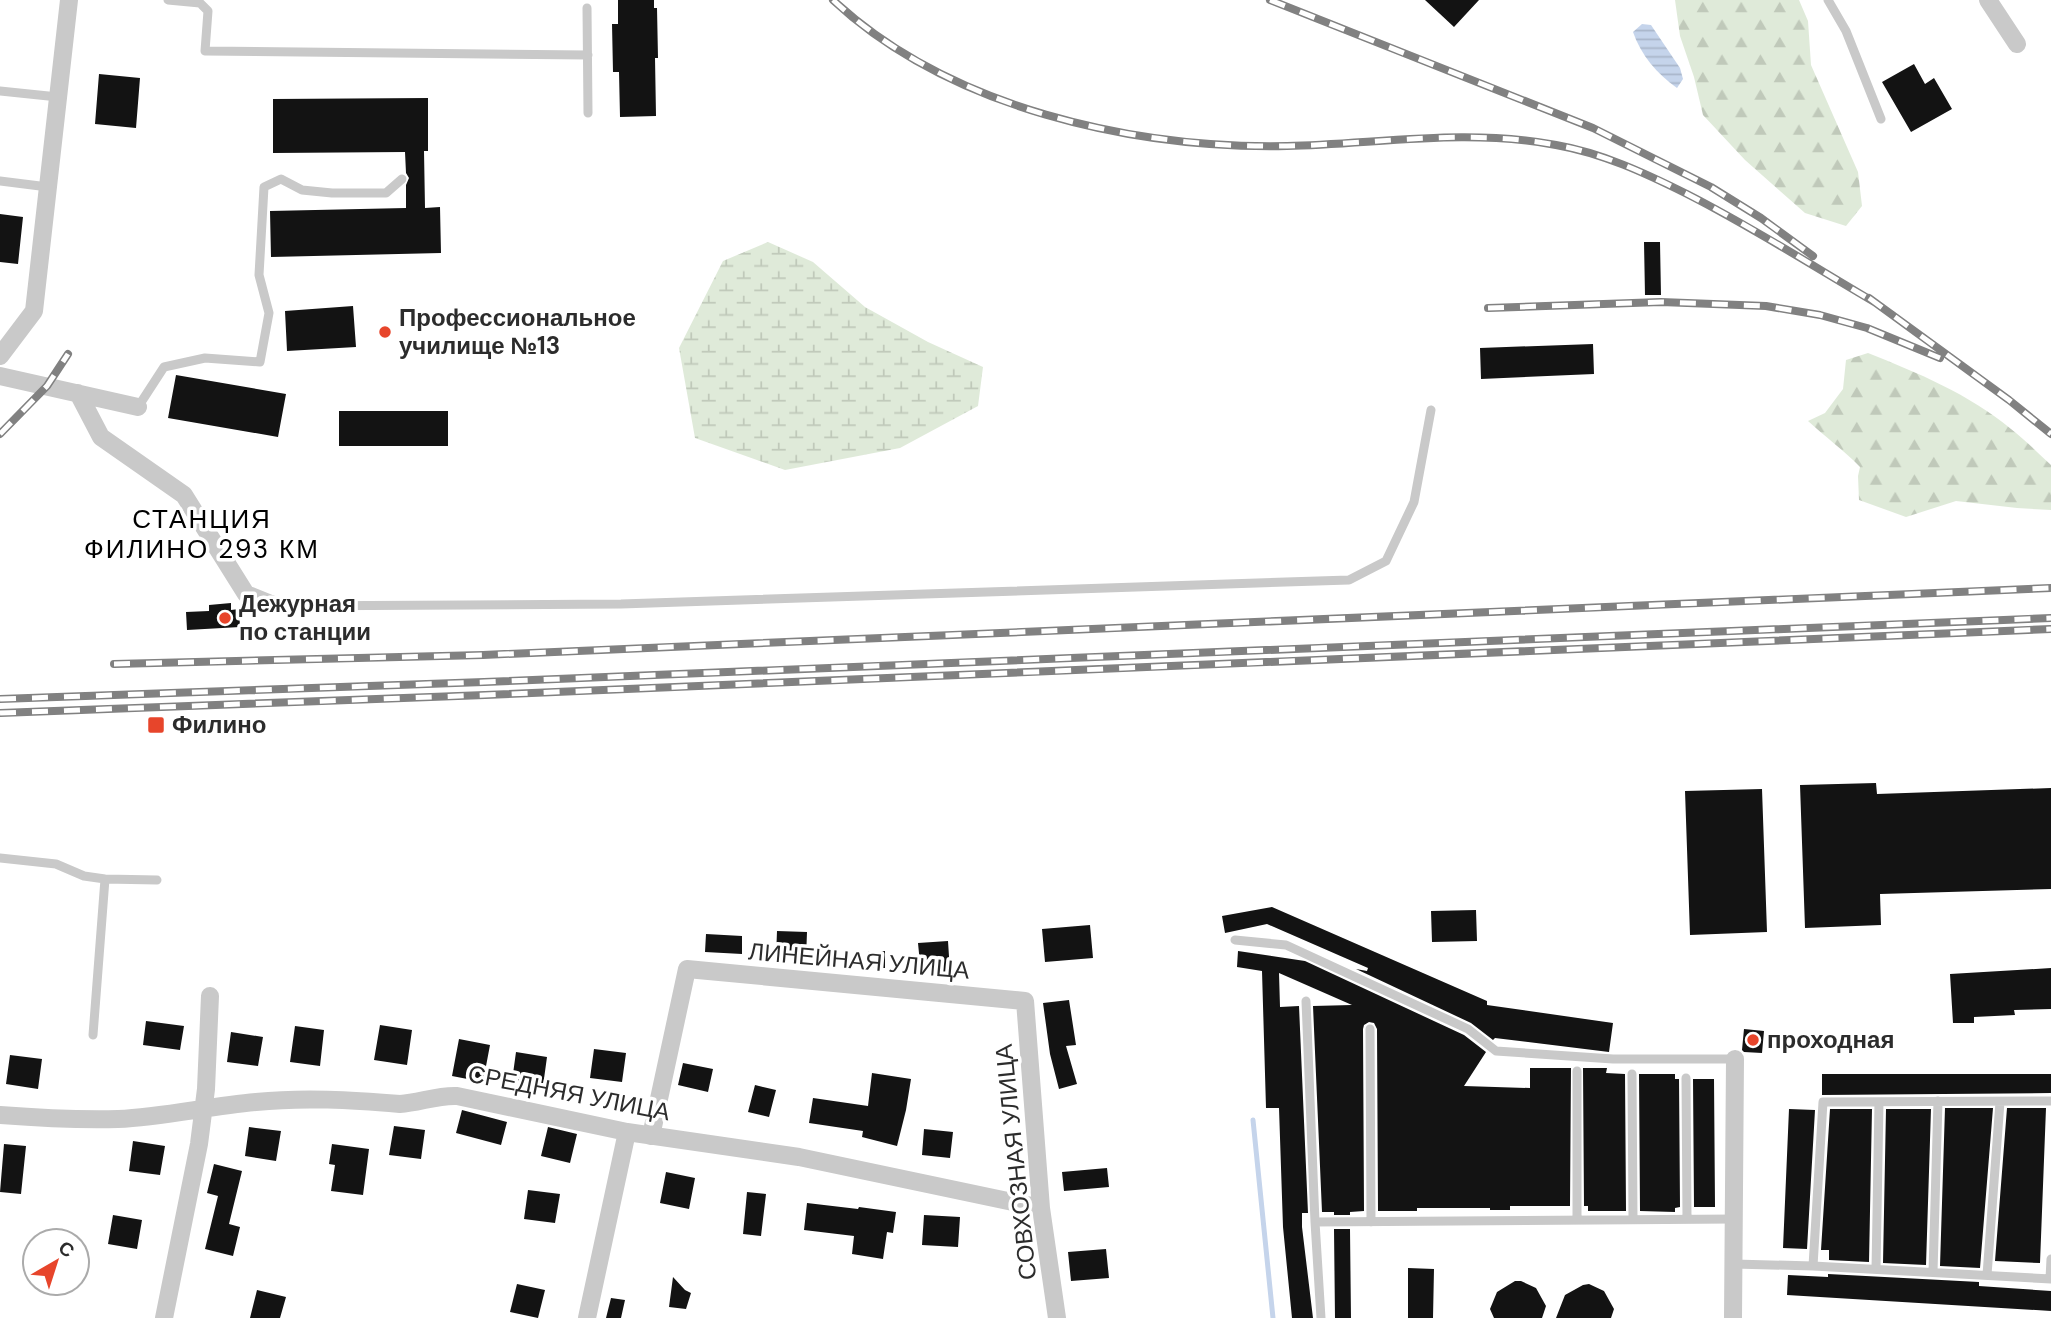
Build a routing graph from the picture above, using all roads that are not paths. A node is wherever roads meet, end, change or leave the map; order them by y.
1 (69, 0) edge
2 (167, 0) edge
3 (1828, 0) edge
4 (1989, 0) edge
5 (587, 8) dead end
6 (2017, 44) dead end
7 (588, 55) junction
8 (0, 90) edge
9 (58, 97) junction
10 (588, 113) dead end
11 (1881, 119) dead end
12 (402, 179) dead end
13 (0, 181) edge
14 (48, 187) junction
15 (0, 356) edge
16 (0, 376) edge
17 (78, 393) junction
18 (138, 407) joint
19 (1430, 410) dead end
20 (276, 606) joint
21 (0, 858) edge
22 (105, 879) junction
23 (158, 880) dead end
24 (1235, 940) dead end
25 (209, 996) dead end
26 (1026, 1000) joint
27 (1306, 1002) dead end
28 (1370, 1029) dead end
29 (93, 1035) dead end
30 (1735, 1059) joint
31 (1577, 1071) dead end
32 (1632, 1074) dead end
33 (1686, 1078) dead end
34 (1938, 1101) junction
35 (2051, 1101) edge
36 (1879, 1102) junction
37 (2000, 1102) junction
38 (203, 1110) junction
39 (0, 1115) edge
40 (627, 1132) junction
41 (651, 1136) junction
42 (1041, 1208) junction
43 (1633, 1219) junction
44 (1687, 1219) junction
45 (1735, 1219) junction
46 (1577, 1220) junction
47 (1315, 1222) junction
48 (1371, 1222) junction
49 (2051, 1259) edge
50 (1734, 1264) junction
51 (1813, 1266) junction
52 (1876, 1269) junction
53 (1933, 1272) junction
54 (1987, 1275) junction
55 (2050, 1279) edge
56 (164, 1318) edge
57 (587, 1318) edge
58 (1057, 1318) edge
59 (1321, 1318) edge
60 (1733, 1318) edge

1 - 9 street
2 - 7 lane
3 - 11 lane
4 - 6 street
5 - 7 lane
7 - 10 lane
8 - 9 lane
9 - 14 street
12 - 18 lane
13 - 14 lane
14 - 15 street
16 - 17 street
17 - 18 street
17 - 20 street
19 - 20 lane
21 - 22 lane
22 - 23 lane
22 - 29 lane
24 - 30 lane
25 - 38 street
26 - 41 street, ЛИНЕЙНАЯ УЛИЦА
26 - 42 street, СОВХОЗНАЯ УЛИЦА
27 - 47 lane
28 - 48 lane
30 - 45 street
31 - 46 lane
32 - 43 lane
33 - 44 lane
34 - 36 lane
34 - 37 lane
34 - 53 lane
35 - 37 lane
36 - 51 lane
36 - 52 lane
37 - 54 lane
38 - 39 street, СРЕДНЯЯ УЛИЦА
38 - 40 street, СРЕДНЯЯ УЛИЦА
38 - 56 street
40 - 41 street, СРЕДНЯЯ УЛИЦА
40 - 57 street
41 - 42 street, СРЕДНЯЯ УЛИЦА
42 - 58 street, СОВХОЗНАЯ УЛИЦА
43 - 44 lane
43 - 46 lane
44 - 45 lane
45 - 50 street
46 - 48 lane
47 - 48 lane
47 - 59 lane
49 - 55 lane
50 - 51 lane
50 - 60 street
51 - 52 lane
52 - 53 lane
53 - 54 lane
54 - 55 lane

